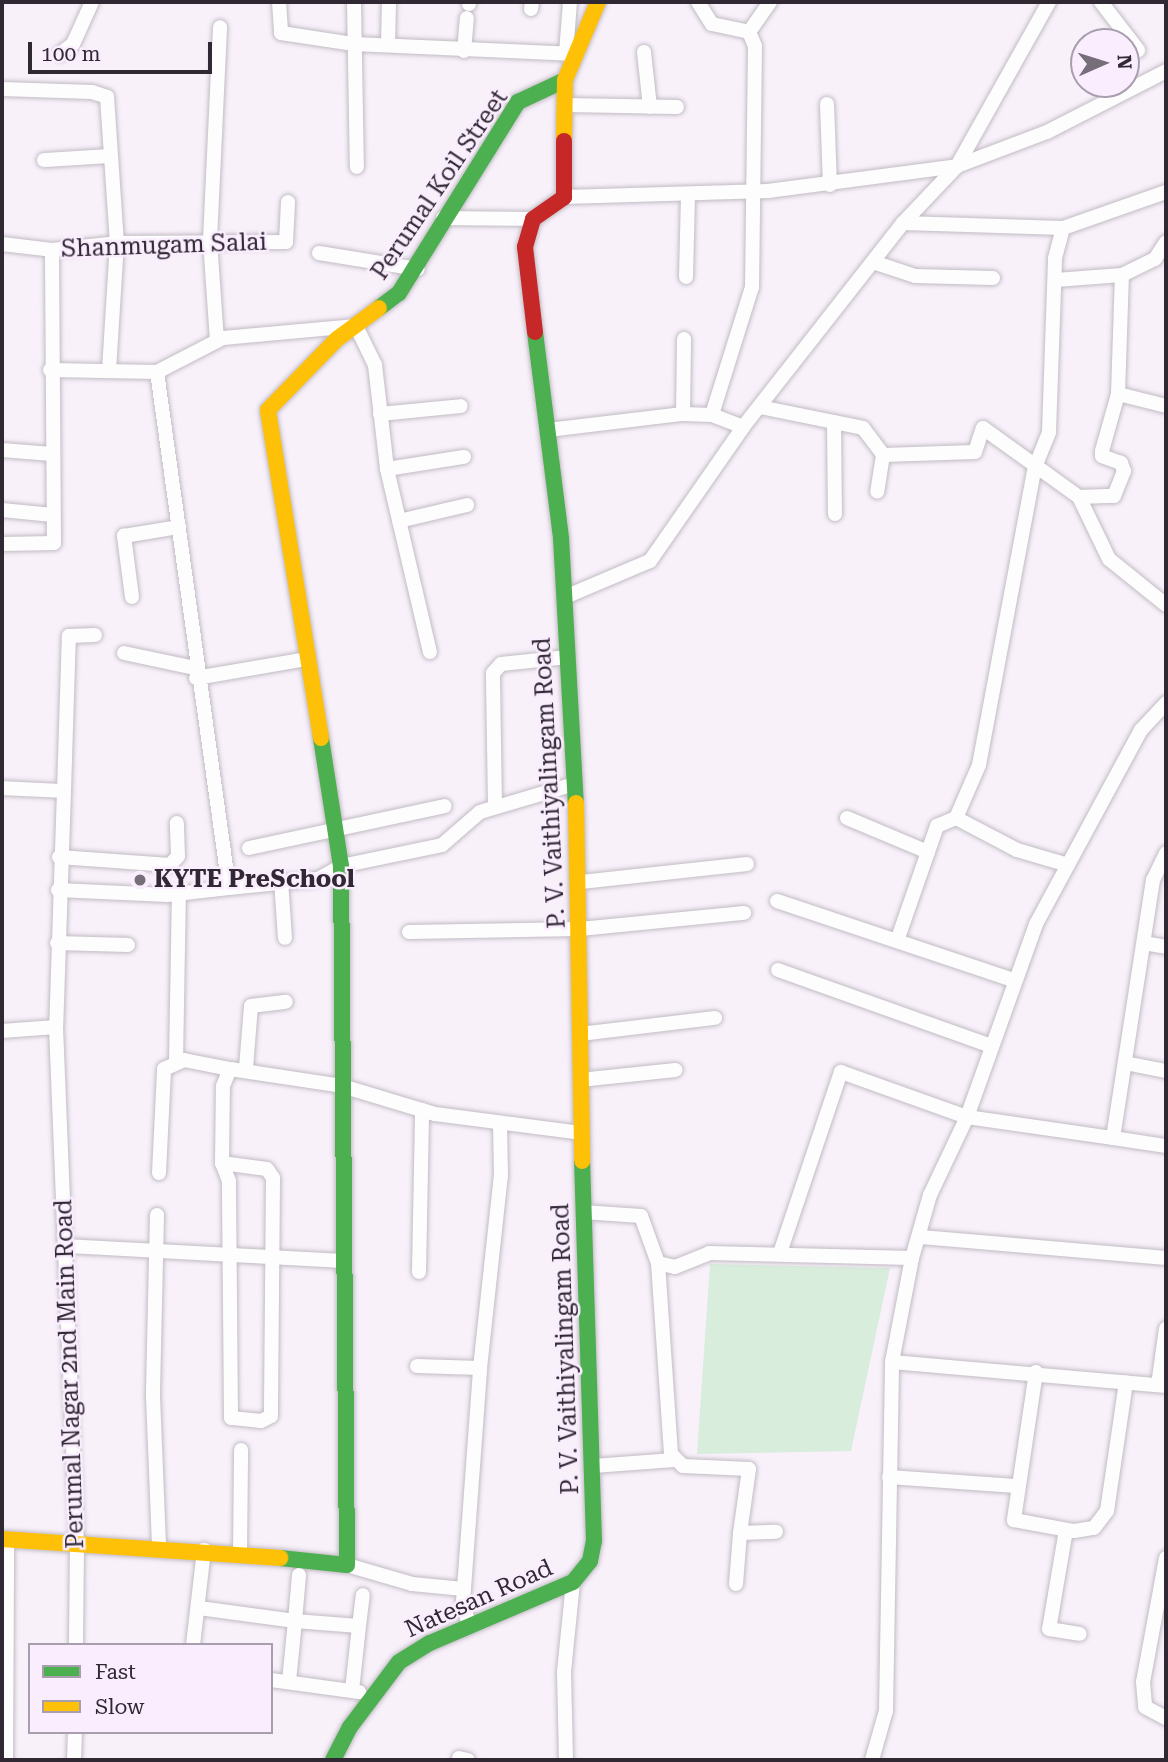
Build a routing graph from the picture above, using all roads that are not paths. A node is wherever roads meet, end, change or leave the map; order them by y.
1 (92, 2) edge
2 (278, 2) edge
3 (354, 2) edge
4 (389, 2) edge
5 (570, 2) edge
6 (598, 2) edge
7 (698, 2) edge
8 (770, 2) edge
9 (1049, 2) edge
10 (1101, 2) edge
11 (468, 8) edge
12 (220, 27) dead end
13 (1121, 28) edge
14 (749, 32) junction
15 (354, 44) junction
16 (388, 45) junction
17 (464, 51) junction
18 (644, 52) dead end
19 (571, 53) junction
20 (60, 54) dead end
21 (1166, 71) edge
22 (565, 80) junction
23 (2, 89) edge
24 (827, 104) dead end
25 (565, 106) junction
26 (650, 107) junction
27 (677, 107) dead end
28 (111, 156) junction
29 (44, 160) dead end
30 (957, 166) junction
31 (356, 167) dead end
32 (830, 185) junction
33 (751, 191) junction
34 (1166, 192) edge
35 (688, 194) junction
36 (564, 197) junction
37 (288, 202) dead end
38 (443, 218) junction
39 (533, 219) junction
40 (903, 223) junction
41 (1063, 228) junction
42 (210, 240) junction
43 (1166, 242) edge
44 (117, 243) junction
45 (2, 244) edge
46 (52, 250) junction
47 (319, 253) dead end
48 (873, 262) junction
49 (418, 269) junction
50 (1122, 275) junction
51 (686, 276) dead end
52 (993, 278) dead end
53 (1056, 280) junction
54 (356, 326) junction
55 (684, 339) dead end
56 (217, 341) junction
57 (50, 370) junction
58 (109, 371) junction
59 (157, 372) junction
60 (1118, 394) junction
61 (461, 406) dead end
62 (1166, 406) edge
63 (760, 407) junction
64 (380, 414) junction
65 (683, 414) junction
66 (712, 415) junction
67 (834, 422) junction
68 (743, 427) junction
69 (548, 430) junction
70 (2, 450) edge
71 (52, 454) junction
72 (883, 455) junction
73 (464, 457) dead end
74 (1035, 467) junction
75 (387, 469) junction
76 (877, 492) dead end
77 (1079, 497) junction
78 (467, 505) dead end
79 (2, 510) edge
80 (835, 514) dead end
81 (53, 515) junction
82 (399, 521) junction
83 (179, 527) junction
84 (2, 544) edge
85 (132, 597) dead end
86 (565, 597) junction
87 (1166, 605) edge
88 (95, 635) dead end
89 (430, 652) dead end
90 (124, 653) dead end
91 (568, 657) junction
92 (307, 659) junction
93 (196, 673) junction
94 (1166, 704) edge
95 (571, 785) junction
96 (2, 788) edge
97 (64, 791) junction
98 (445, 806) dead end
99 (495, 806) junction
100 (847, 818) dead end
101 (956, 818) junction
102 (177, 823) dead end
103 (338, 827) junction
104 (248, 848) dead end
105 (928, 852) junction
106 (1166, 853) edge
107 (59, 858) junction
108 (747, 864) dead end
109 (1068, 865) junction
110 (341, 866) junction
111 (281, 880) junction
112 (581, 882) junction
113 (229, 888) junction
114 (58, 890) junction
115 (178, 894) junction
116 (777, 901) dead end
117 (744, 913) dead end
118 (580, 929) junction
119 (409, 932) dead end
120 (285, 938) dead end
121 (898, 938) junction
122 (57, 943) junction
123 (1144, 943) junction
124 (128, 945) dead end
125 (1166, 947) edge
126 (778, 970) dead end
127 (1013, 980) junction
128 (286, 1002) dead end
129 (715, 1018) dead end
130 (56, 1027) junction
131 (2, 1031) edge
132 (580, 1034) junction
133 (990, 1046) junction
134 (176, 1061) junction
135 (1125, 1063) junction
136 (246, 1068) junction
137 (230, 1069) junction
138 (675, 1070) dead end
139 (1166, 1071) edge
140 (580, 1080) junction
141 (342, 1086) junction
142 (422, 1110) junction
143 (967, 1116) junction
144 (500, 1124) junction
145 (580, 1133) junction
146 (1113, 1138) junction
147 (1166, 1146) edge
148 (222, 1163) junction
149 (159, 1174) dead end
150 (583, 1212) junction
151 (157, 1215) dead end
152 (921, 1237) junction
153 (67, 1246) junction
154 (156, 1250) junction
155 (780, 1253) junction
156 (231, 1255) junction
157 (271, 1257) junction
158 (912, 1258) junction
159 (1166, 1258) edge
160 (341, 1261) junction
161 (658, 1263) junction
162 (419, 1272) dead end
163 (1166, 1329) edge
164 (891, 1362) junction
165 (417, 1366) dead end
166 (480, 1368) junction
167 (1036, 1372) junction
168 (1126, 1382) junction
169 (1162, 1385) edge
170 (241, 1450) dead end
171 (674, 1460) junction
172 (593, 1466) junction
173 (889, 1477) junction
174 (1016, 1486) junction
175 (1066, 1530) junction
176 (776, 1532) dead end
177 (740, 1534) junction
178 (4, 1540) edge
179 (77, 1545) junction
180 (159, 1546) junction
181 (204, 1550) junction
182 (240, 1554) junction
183 (1166, 1558) edge
184 (347, 1565) junction
185 (299, 1575) dead end
186 (573, 1581) junction
187 (736, 1584) dead end
188 (464, 1589) junction
189 (363, 1595) dead end
190 (199, 1608) junction
191 (3, 1620) edge
192 (295, 1621) junction
193 (359, 1626) junction
194 (469, 1626) junction
195 (1080, 1634) dead end
196 (76, 1643) edge
197 (193, 1643) edge
198 (273, 1680) edge
199 (289, 1681) junction
200 (352, 1690) junction
201 (370, 1696) junction
202 (1166, 1718) edge
203 (75, 1734) edge
204 (6, 1760) edge
205 (74, 1760) edge
206 (333, 1760) edge
207 (566, 1760) edge
208 (872, 1760) edge

1 - 20 street
2 - 15 street
3 - 15 street
4 - 16 street
5 - 19 street
6 - 19 street
7 - 14 street
8 - 14 street
9 - 30 street
10 - 13 street
11 - 17 street
12 - 42 street
14 - 33 street
15 - 16 street
15 - 31 street
16 - 17 street
17 - 19 street
18 - 26 street
19 - 22 street
21 - 30 street
22 - 25 street
22 - 38 street, Perumal Koil Street
23 - 28 street
24 - 32 street
25 - 26 street
25 - 36 street
26 - 27 street
28 - 29 street
28 - 44 street
30 - 32 street
30 - 40 street
32 - 33 street
33 - 35 street
33 - 66 street
34 - 41 street
35 - 36 street
35 - 51 street
36 - 39 street
37 - 42 street, Shanmugam Salai
38 - 39 street
38 - 49 street, Perumal Koil Street
39 - 69 street, P. V. Vaithiyalingam Road
40 - 41 street
40 - 48 street
41 - 53 street
42 - 44 street, Shanmugam Salai
42 - 56 street
43 - 50 street
44 - 46 street, Shanmugam Salai
44 - 58 street
45 - 46 street, Shanmugam Salai
46 - 57 street
47 - 49 street
48 - 52 street
48 - 63 street
49 - 54 street, Perumal Koil Street
50 - 53 street
50 - 60 street
53 - 74 street
54 - 56 street
54 - 64 street
54 - 92 street, Perumal Koil Street
55 - 65 street
56 - 59 street
57 - 58 street
57 - 71 street
58 - 59 street
59 - 83 street
60 - 62 street
60 - 77 street
61 - 64 street
63 - 67 street
63 - 68 street
64 - 75 street
65 - 66 street
65 - 69 street
66 - 68 street
67 - 72 street
67 - 80 street
68 - 86 street
69 - 86 street, P. V. Vaithiyalingam Road
70 - 71 street
71 - 81 street
72 - 74 street
72 - 76 street
73 - 75 street
74 - 77 street
74 - 101 street
75 - 82 street
77 - 87 street
78 - 82 street
79 - 81 street
81 - 84 street
82 - 89 street
83 - 85 street
83 - 93 street
86 - 91 street, P. V. Vaithiyalingam Road
88 - 97 street, Perumal Nagar 2nd Main Road
90 - 93 street
91 - 95 street, P. V. Vaithiyalingam Road
91 - 99 street
92 - 93 street
92 - 103 street
93 - 113 street
94 - 109 street
95 - 99 street
95 - 112 street, P. V. Vaithiyalingam Road
96 - 97 street
97 - 107 street, Perumal Nagar 2nd Main Road
98 - 103 street
99 - 110 street
100 - 105 street
101 - 105 street
101 - 109 street
102 - 107 street
103 - 104 street
103 - 110 street
105 - 121 street
106 - 123 street
107 - 114 street, Perumal Nagar 2nd Main Road
108 - 112 street
109 - 127 street
110 - 111 street
110 - 141 street
111 - 113 street
111 - 120 street
112 - 118 street, P. V. Vaithiyalingam Road
113 - 115 street
114 - 115 street
114 - 122 street, Perumal Nagar 2nd Main Road
115 - 134 street
116 - 121 street
117 - 118 street
118 - 119 street
118 - 132 street, P. V. Vaithiyalingam Road
121 - 127 street
122 - 124 street
122 - 130 street, Perumal Nagar 2nd Main Road
123 - 125 street
123 - 135 street
126 - 133 street
127 - 133 street
128 - 136 street
129 - 132 street
130 - 131 street
130 - 153 street, Perumal Nagar 2nd Main Road
132 - 140 street, P. V. Vaithiyalingam Road
133 - 143 street
134 - 137 street
134 - 149 street
135 - 139 street
135 - 146 street
136 - 137 street
136 - 141 street
137 - 148 street
138 - 140 street
140 - 145 street, P. V. Vaithiyalingam Road
141 - 142 street
141 - 160 street
142 - 144 street
142 - 162 street
143 - 146 street
143 - 152 street
143 - 155 street
144 - 145 street
144 - 166 street
145 - 150 street, P. V. Vaithiyalingam Road
146 - 147 street
148 - 156 street
148 - 157 street
150 - 161 street
150 - 172 street, P. V. Vaithiyalingam Road
151 - 154 street
152 - 158 street
152 - 159 street
153 - 154 street
153 - 179 street, Perumal Nagar 2nd Main Road
154 - 156 street
154 - 180 street
155 - 158 street
155 - 161 street
156 - 157 street
156 - 157 street
157 - 160 street
158 - 164 street
160 - 184 street
161 - 171 street
163 - 169 street
164 - 167 street
164 - 173 street
165 - 166 street
166 - 188 street
167 - 168 street
167 - 174 street
168 - 169 street
168 - 175 street
170 - 182 street
171 - 172 street
171 - 177 street
172 - 186 street, P. V. Vaithiyalingam Road
173 - 174 street
173 - 208 street
174 - 175 street
175 - 195 street
176 - 177 street
177 - 187 street
178 - 179 street
178 - 191 street
179 - 180 street
179 - 196 street, Perumal Nagar 2nd Main Road
180 - 181 street
181 - 182 street
181 - 190 street
182 - 184 street
183 - 202 street
184 - 188 street
185 - 192 street
186 - 194 street, Natesan Road
186 - 207 street
188 - 194 street
189 - 193 street
190 - 192 street
190 - 197 street
191 - 204 street
192 - 193 street
192 - 199 street
193 - 200 street
194 - 201 street, Natesan Road
198 - 199 street
199 - 200 street
200 - 201 street
201 - 206 street, Natesan Road
203 - 205 street

